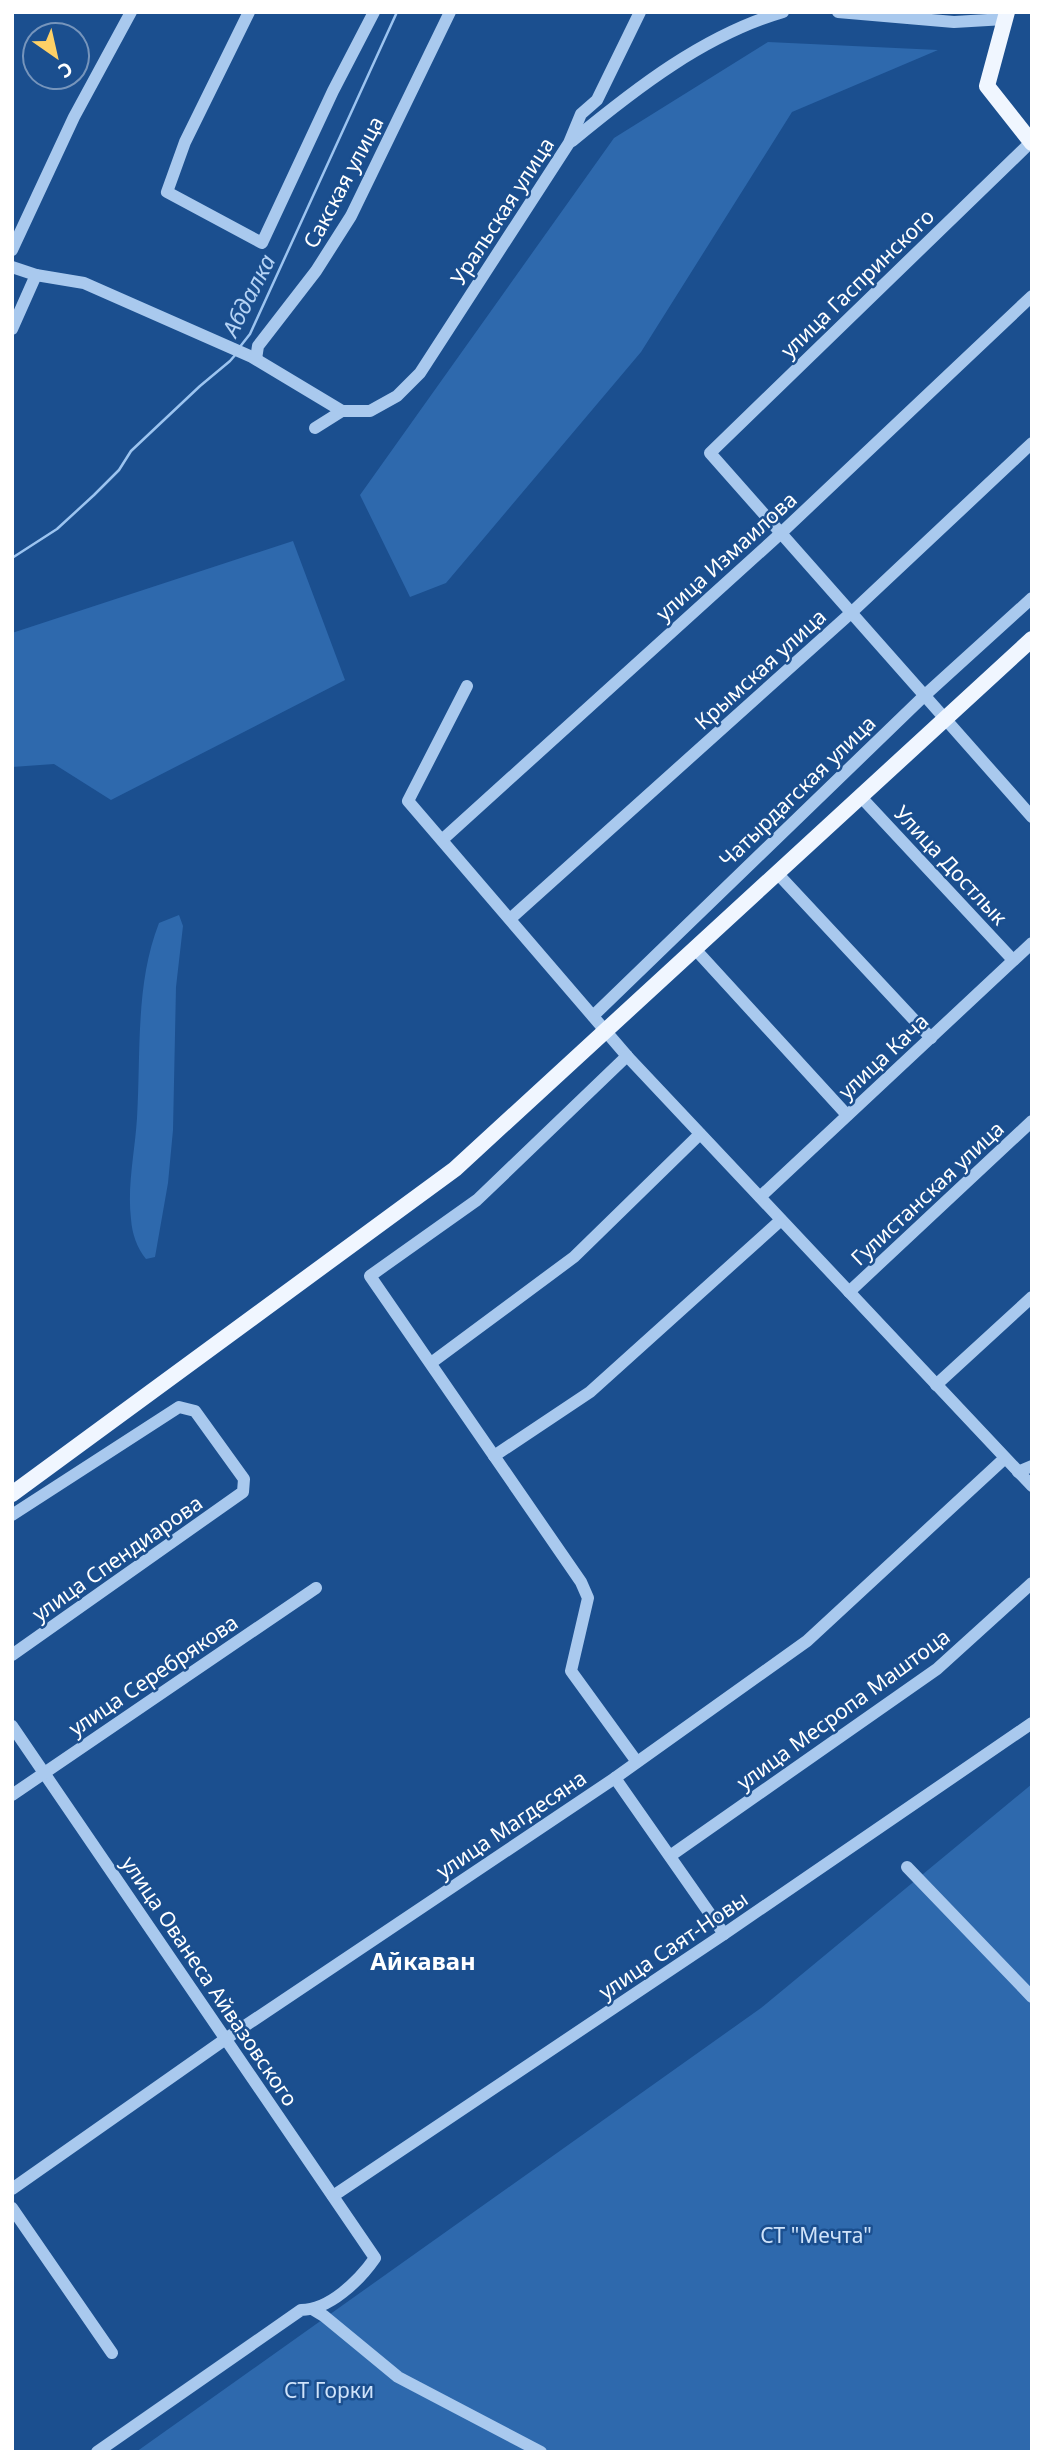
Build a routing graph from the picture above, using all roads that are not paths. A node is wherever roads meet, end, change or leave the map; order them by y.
1 (131, 12) edge
2 (249, 12) edge
3 (374, 12) edge
4 (450, 12) edge
5 (640, 12) edge
6 (783, 12) edge
7 (838, 12) edge
8 (1006, 15) edge
9 (1031, 142) edge
10 (569, 143) junction
11 (12, 250) edge
12 (12, 267) edge
13 (36, 275) junction
14 (1032, 296) edge
15 (12, 329) edge
16 (254, 358) junction
17 (342, 411) junction
18 (315, 428) dead end
19 (1032, 443) edge
20 (780, 534) junction
21 (1032, 598) edge
22 (852, 612) junction
23 (1032, 639) edge
24 (467, 686) dead end
25 (924, 696) junction
26 (944, 719) junction
27 (860, 796) junction
28 (1032, 817) edge
29 (442, 841) junction
30 (777, 873) junction
31 (510, 919) junction
32 (1032, 943) edge
33 (695, 948) junction
34 (1013, 960) junction
35 (593, 1016) junction
36 (606, 1031) junction
37 (930, 1038) junction
38 (627, 1056) junction
39 (847, 1115) junction
40 (1032, 1121) edge
41 (700, 1134) junction
42 (760, 1197) junction
43 (781, 1220) junction
44 (849, 1292) junction
45 (1032, 1297) edge
46 (431, 1363) junction
47 (936, 1385) junction
48 (494, 1456) junction
49 (1005, 1458) junction
50 (1032, 1466) edge
51 (1018, 1472) junction
52 (1032, 1486) edge
53 (12, 1494) edge
54 (12, 1515) edge
55 (1032, 1583) edge
56 (316, 1588) dead end
57 (12, 1655) edge
58 (1032, 1723) edge
59 (12, 1726) edge
60 (637, 1762) junction
61 (45, 1772) junction
62 (615, 1778) junction
63 (12, 1795) edge
64 (670, 1856) junction
65 (907, 1867) dead end
66 (724, 1934) junction
67 (1032, 1997) edge
68 (227, 2038) junction
69 (12, 2189) edge
70 (333, 2196) junction
71 (12, 2208) edge
72 (314, 2310) junction
73 (111, 2353) dead end
74 (97, 2452) edge
75 (541, 2452) edge

1 - 11 street
2 - 3 street, Сакская улица
4 - 16 street, Сакская улица
5 - 10 street, Уральская улица
6 - 10 street
7 - 8 street
8 - 9 main road
9 - 20 street, улица Гаспринского
10 - 17 street, Уральская улица
12 - 13 street
13 - 15 street
13 - 16 street
14 - 20 street, улица Измаилова
16 - 17 street
17 - 18 street
19 - 22 street, Крымская улица
20 - 22 street
20 - 29 street, улица Измаилова
21 - 25 street, Чатырдагская улица
22 - 25 street
22 - 31 street, Крымская улица
23 - 26 main road
24 - 29 street
25 - 26 street
25 - 35 street, Чатырдагская улица
26 - 27 main road
26 - 28 street
27 - 30 main road
27 - 34 street, Улица Достлык
29 - 31 street
30 - 33 main road
30 - 37 street
31 - 35 street
32 - 34 street, улица Кача
33 - 36 main road
33 - 39 street
34 - 37 street, улица Кача
35 - 36 street
36 - 38 street
36 - 53 main road
37 - 39 street, улица Кача
38 - 41 street
38 - 46 street
39 - 42 street, улица Кача
40 - 44 street, Гулистанская улица
41 - 42 street
41 - 46 street
42 - 43 street
43 - 44 street
43 - 48 street
44 - 47 street
45 - 47 street
46 - 48 street
47 - 49 street
48 - 60 street
49 - 51 street
49 - 60 street, улица Магдесяна
50 - 51 street
51 - 52 street
54 - 57 street, улица Спендиарова
55 - 64 street, улица Месропа Маштоца
56 - 61 street, улица Серебрякова
58 - 66 street, улица Саят-Новы
59 - 61 street, улица Ованеса Айвазовского
60 - 62 street, улица Магдесяна
61 - 63 street, улица Серебрякова
61 - 68 street, улица Ованеса Айвазовского
62 - 64 street
62 - 68 street, улица Магдесяна
64 - 66 street
65 - 67 street
66 - 70 street, улица Саят-Новы
68 - 69 street, улица Магдесяна
68 - 70 street, улица Ованеса Айвазовского
70 - 72 street, улица Ованеса Айвазовского
71 - 73 street
72 - 74 street
72 - 75 street

